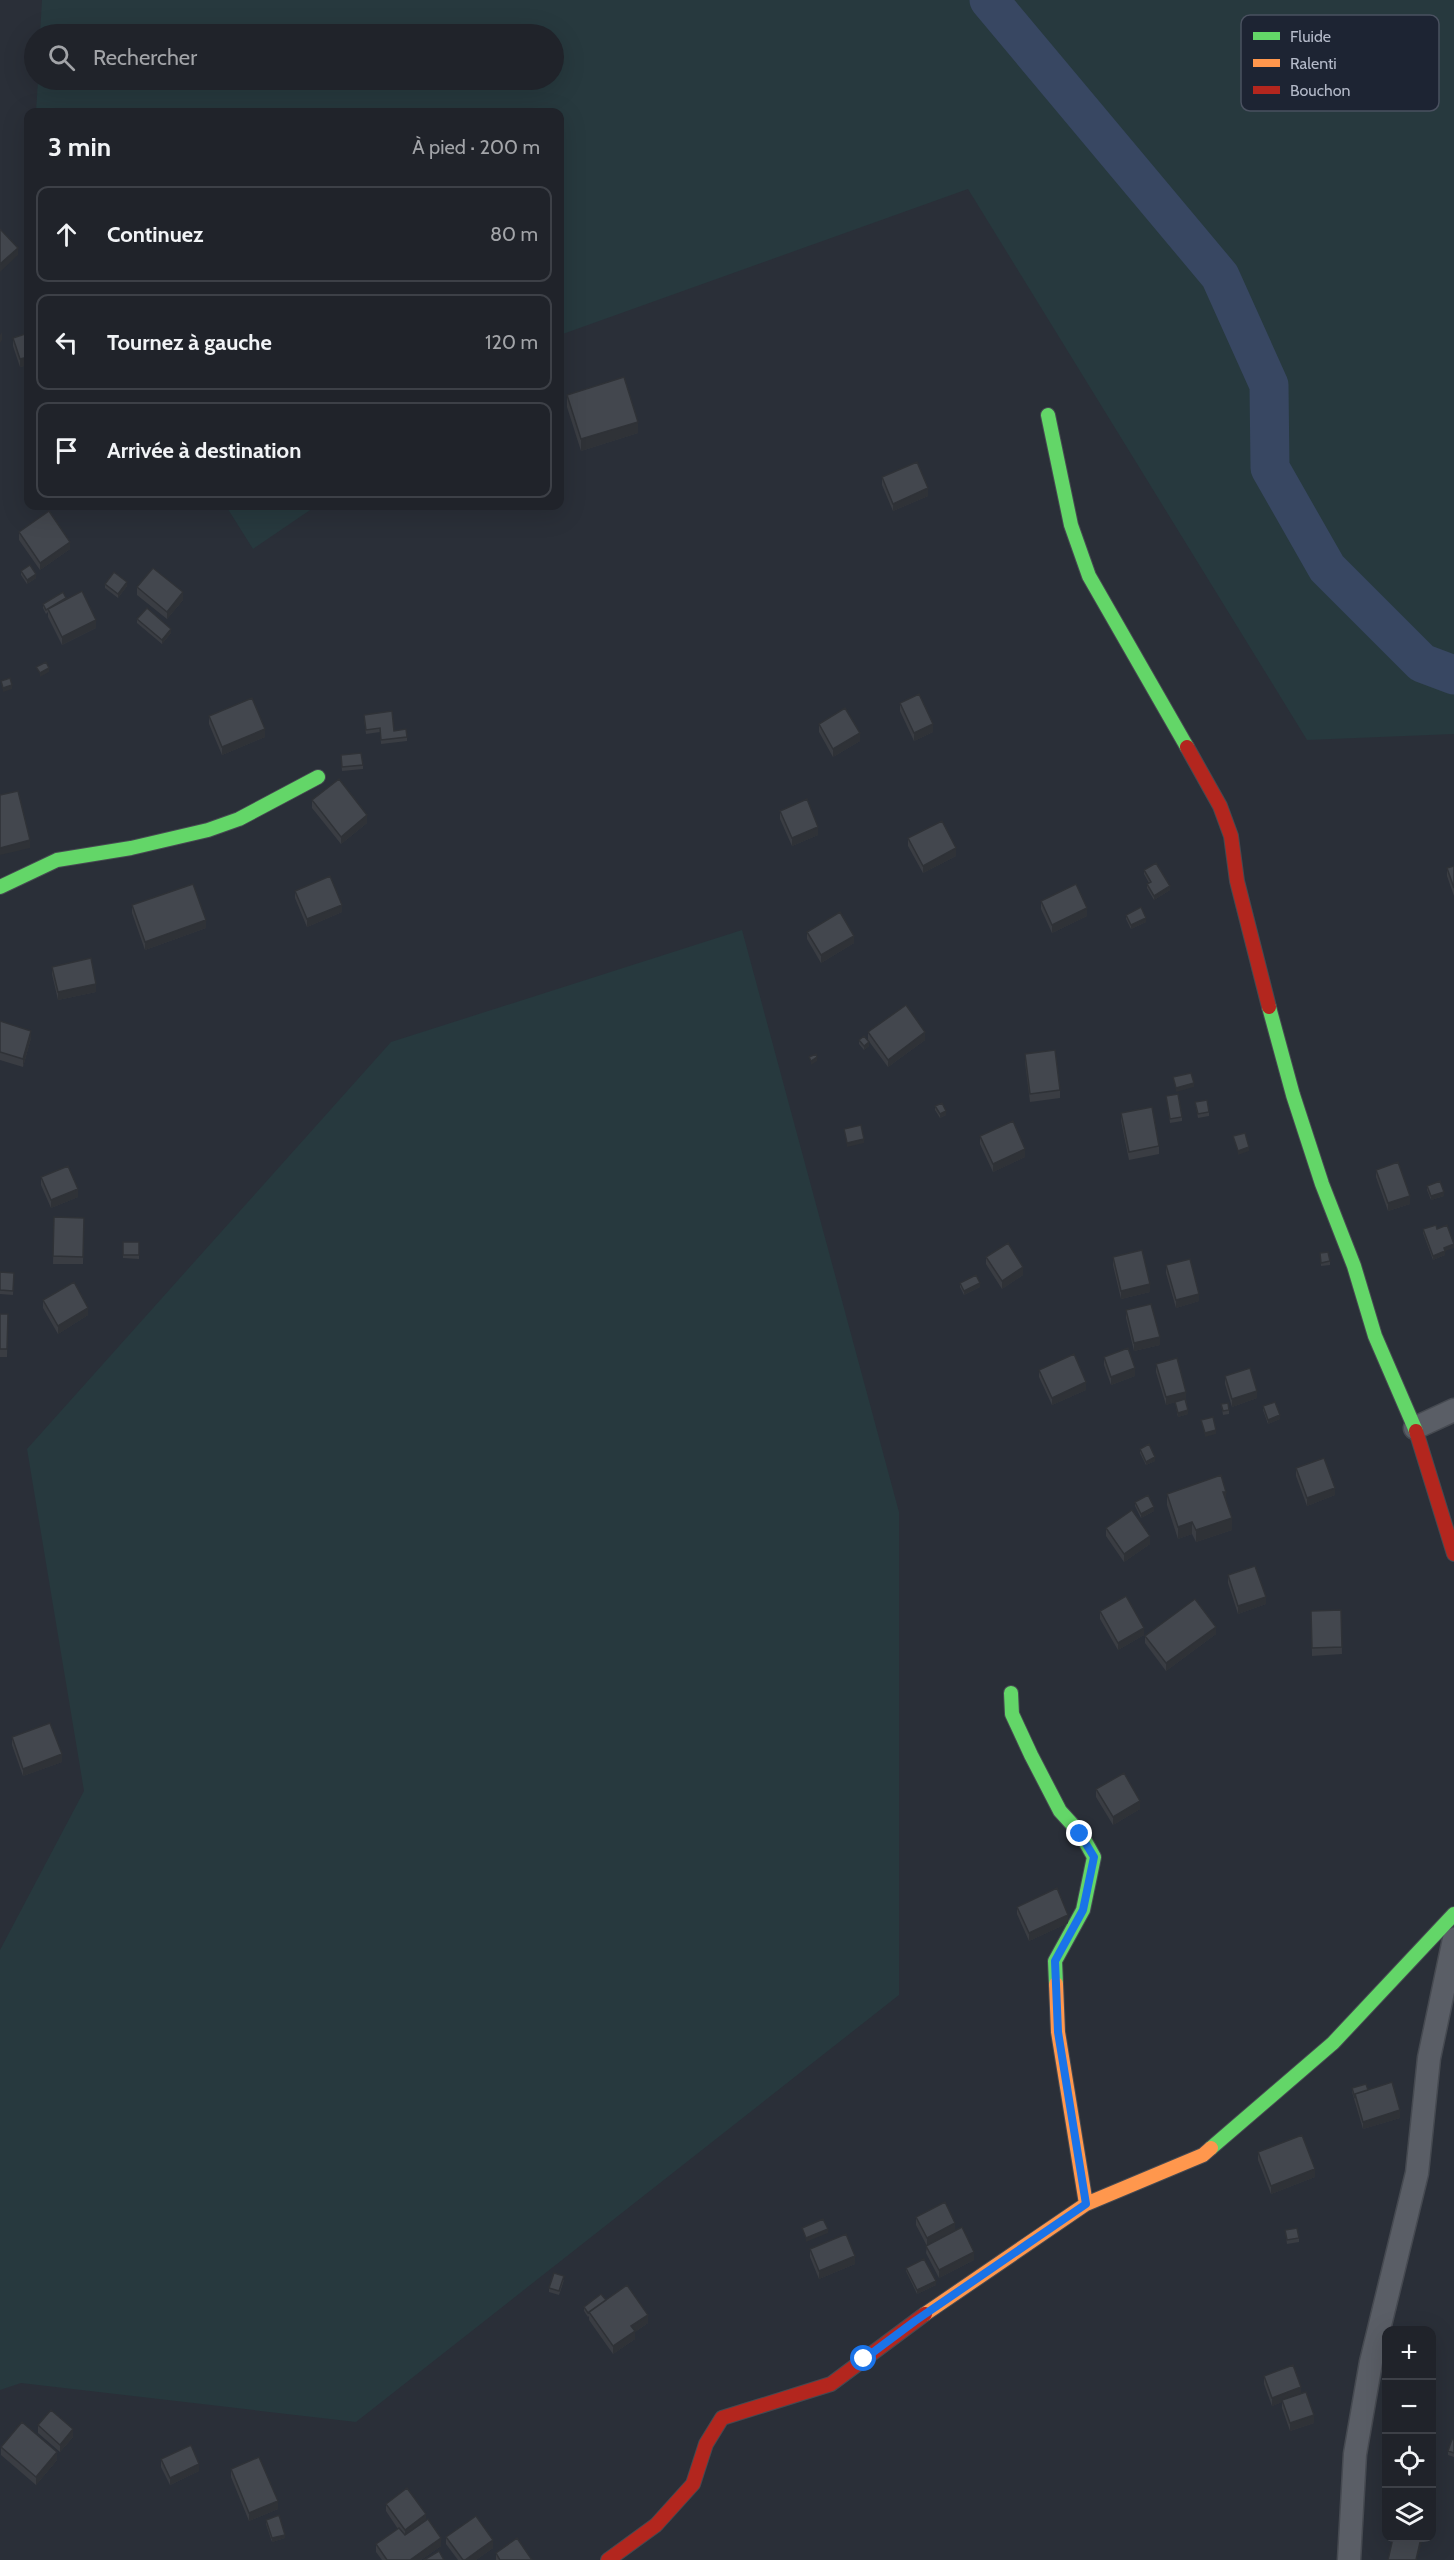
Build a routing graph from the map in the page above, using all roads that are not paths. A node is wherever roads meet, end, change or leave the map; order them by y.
1 (1048, 415) dead end
2 (318, 777) dead end
3 (0, 886) edge
4 (1454, 1410) edge
5 (1415, 1428) junction
6 (1454, 1554) edge
7 (1011, 1693) dead end
8 (1454, 1914) edge
9 (1454, 1939) edge
10 (1086, 2204) junction
11 (608, 2560) edge
12 (1349, 2560) edge

1 - 5 street
2 - 3 street
4 - 5 street
5 - 6 street
7 - 10 street
8 - 10 street
9 - 12 street
10 - 11 street

